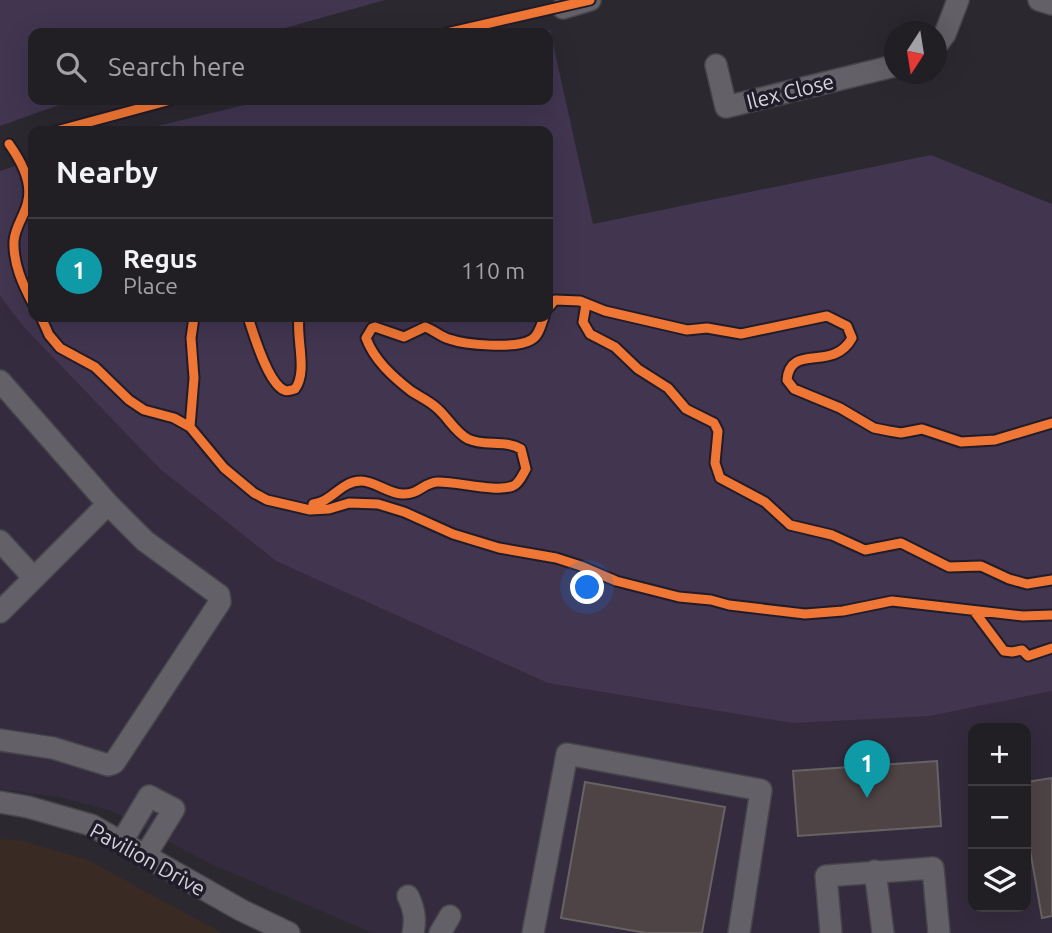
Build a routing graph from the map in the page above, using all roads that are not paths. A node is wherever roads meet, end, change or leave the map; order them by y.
1 (590, 0) edge
2 (958, 0) edge
3 (1039, 0) edge
4 (1052, 4) edge
5 (563, 8) dead end
6 (947, 29) edge
7 (716, 65) dead end
8 (884, 68) edge
9 (0, 381) edge
10 (108, 504) junction
11 (0, 541) edge
12 (34, 578) junction
13 (0, 612) edge
14 (0, 740) edge
15 (0, 802) edge
16 (121, 843) junction
17 (145, 856) junction
18 (875, 871) junction
19 (408, 896) dead end
20 (249, 924) edge
21 (281, 931) edge
22 (413, 933) edge
23 (533, 933) edge
24 (739, 933) edge
25 (831, 933) edge
26 (883, 933) edge
27 (939, 933) edge

1 - 5 street
2 - 6 street
3 - 4 street
7 - 8 street, Ilex Close
9 - 10 street
10 - 12 street
10 - 14 street
11 - 12 street
12 - 13 street
15 - 16 street, Pavilion Drive
16 - 17 street, Pavilion Drive
16 - 17 street
17 - 20 street, Pavilion Drive
18 - 25 street
18 - 26 street
18 - 27 street
19 - 22 street
20 - 21 street, Pavilion Drive
23 - 24 street

